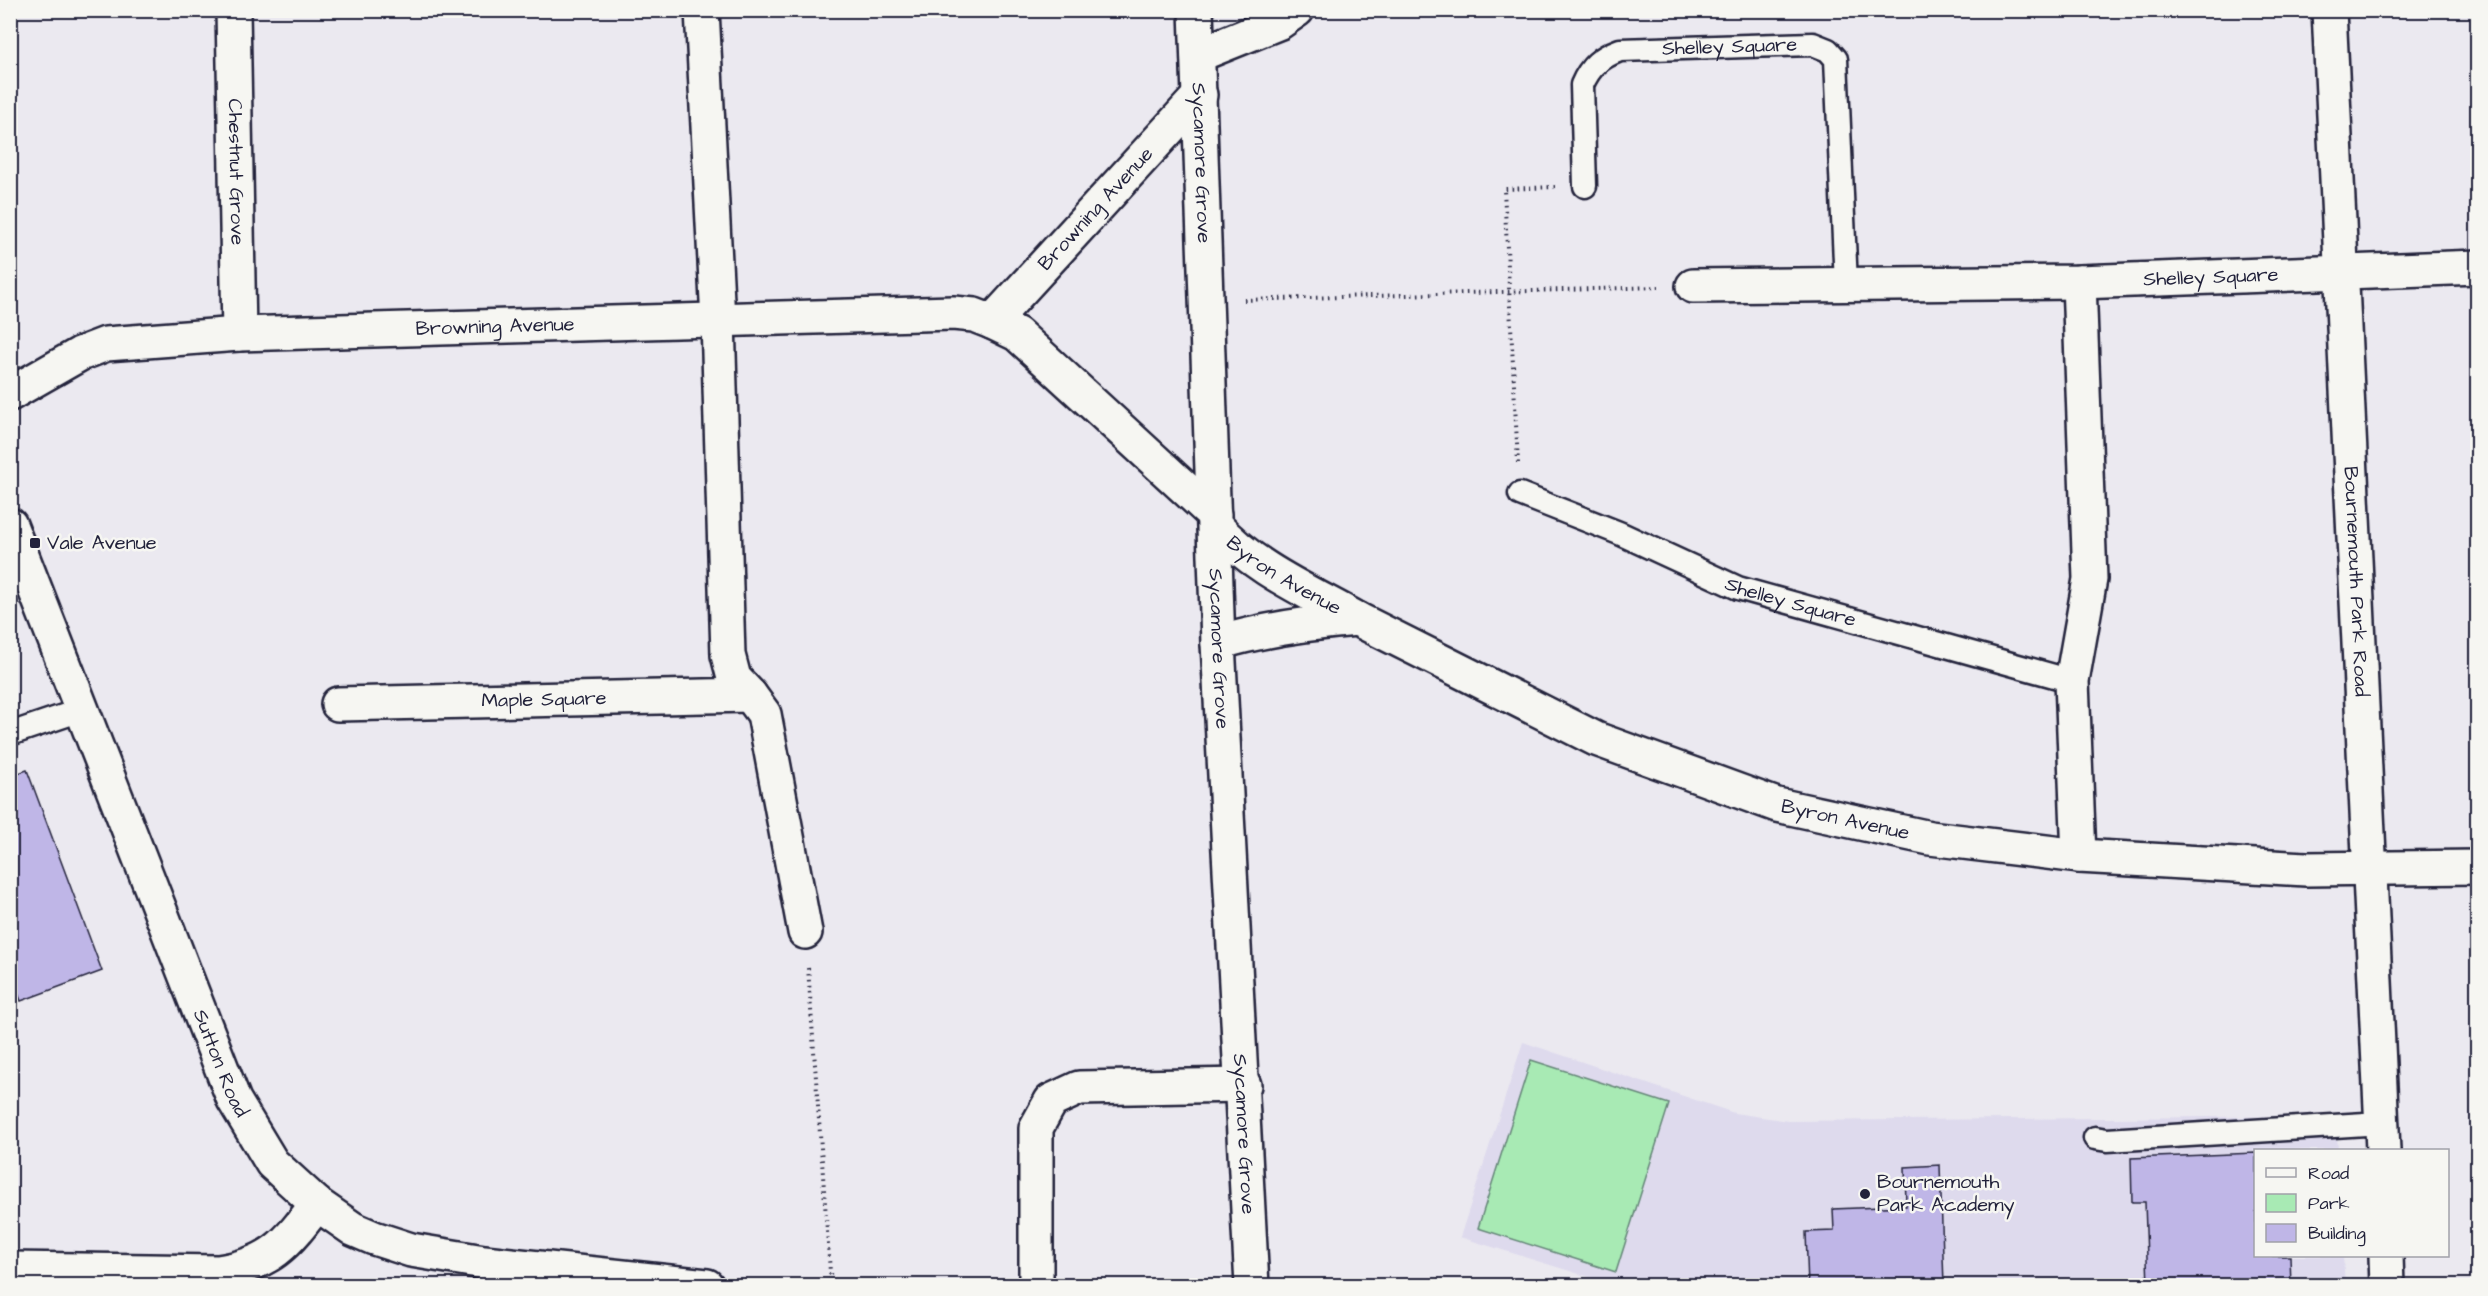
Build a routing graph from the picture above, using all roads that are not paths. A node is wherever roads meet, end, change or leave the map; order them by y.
1 (233, 10) edge
2 (702, 10) edge
3 (1196, 10) edge
4 (1297, 10) edge
5 (2329, 10) edge
6 (1198, 55) junction
7 (1200, 95) junction
8 (1585, 186) road end
9 (2478, 267) edge
10 (2341, 272) junction
11 (2079, 282) junction
12 (1846, 285) junction
13 (1692, 286) road end
14 (718, 320) junction
15 (992, 321) junction
16 (239, 334) junction
17 (10, 394) edge
18 (1520, 494) road end
19 (1215, 520) junction
20 (10, 525) edge
21 (1357, 619) junction
22 (1218, 643) junction
23 (2072, 681) junction
24 (750, 695) junction
25 (338, 704) dead end
26 (81, 710) junction
27 (10, 734) edge
28 (2079, 856) junction
29 (2478, 867) edge
30 (2370, 870) junction
31 (805, 932) road end
32 (1244, 1085) junction
33 (2095, 1137) dead end
34 (2382, 1137) edge
35 (317, 1204) junction
36 (2386, 1257) edge
37 (10, 1269) edge
38 (707, 1286) edge
39 (1036, 1286) edge
40 (1252, 1286) edge
41 (2387, 1286) edge

1 - 16 street, Chestnut Grove
2 - 14 street
3 - 6 street, Sycamore Grove
4 - 6 street
5 - 10 street, Bournemouth Park Road
6 - 7 street, Sycamore Grove
7 - 15 street, Browning Avenue
7 - 19 street, Sycamore Grove
8 - 12 lane, Shelley Square
9 - 10 street, Shelley Square
10 - 11 street, Shelley Square
10 - 30 street, Bournemouth Park Road
11 - 12 street, Shelley Square
11 - 23 street
12 - 13 street, Shelley Square
14 - 15 street, Browning Avenue
14 - 16 street, Browning Avenue
14 - 24 street
15 - 19 street, Browning Avenue
16 - 17 street, Browning Avenue
18 - 23 lane, Shelley Square
19 - 21 street, Byron Avenue
19 - 22 street, Sycamore Grove
20 - 26 street, Sutton Road
21 - 22 street, Byron Avenue
21 - 28 street, Byron Avenue
22 - 32 street, Sycamore Grove
23 - 28 street
24 - 25 street, Maple Square
24 - 31 street
26 - 27 lane
26 - 35 street, Sutton Road
28 - 30 street, Byron Avenue
29 - 30 street, Byron Avenue
30 - 34 street, Bournemouth Park Road
32 - 39 street
32 - 40 street, Sycamore Grove
33 - 34 lane
35 - 37 street
35 - 38 street, Sutton Road
36 - 41 street

